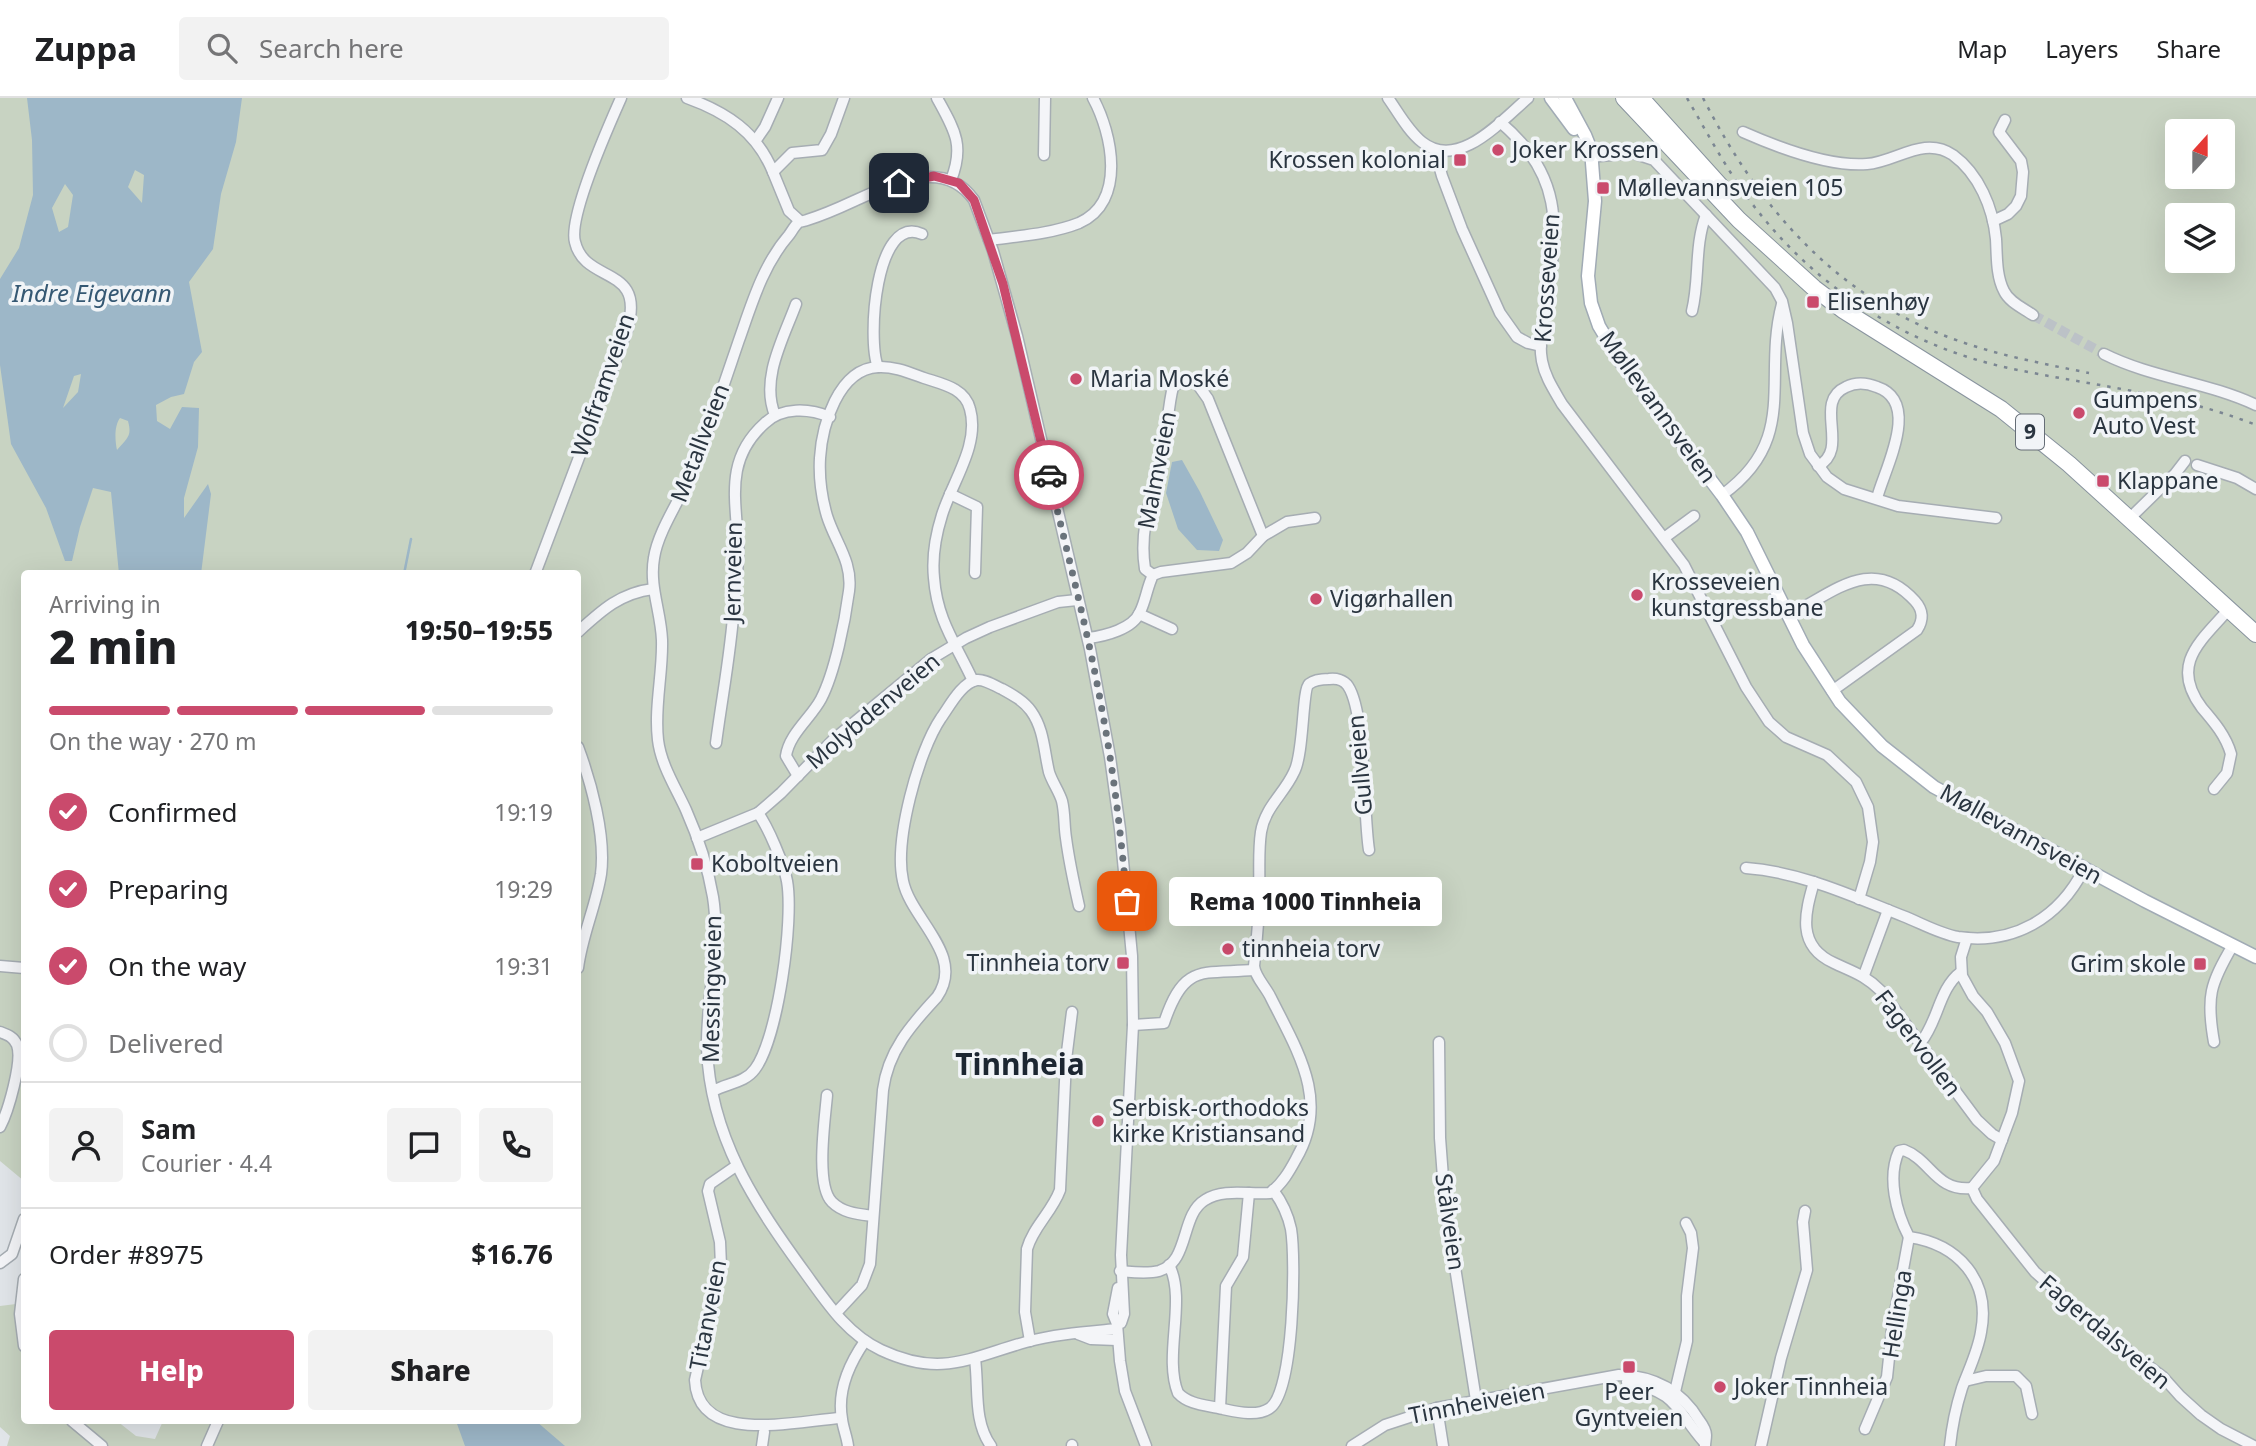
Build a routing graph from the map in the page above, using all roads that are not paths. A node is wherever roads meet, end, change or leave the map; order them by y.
1 (621, 98) edge
2 (687, 98) edge
3 (778, 98) edge
4 (844, 98) edge
5 (937, 98) edge
6 (1045, 98) edge
7 (1093, 98) edge
8 (1388, 98) edge
9 (1528, 98) edge
10 (1551, 98) edge
11 (1565, 98) edge
12 (1624, 98) edge
13 (1641, 98) edge
14 (1502, 120) junction
15 (2006, 120) dead end
16 (1743, 132) dead end
17 (756, 140) junction
18 (1440, 151) junction
19 (1044, 155) dead end
20 (1590, 157) junction
21 (773, 172) junction
22 (951, 180) junction
23 (1706, 215) junction
24 (800, 221) junction
25 (1993, 221) junction
26 (922, 233) dead end
27 (989, 240) junction
28 (1783, 259) junction
29 (1782, 302) junction
30 (796, 304) dead end
31 (1692, 311) dead end
32 (2033, 315) tunnel mouth
33 (1541, 346) junction
34 (2104, 354) tunnel mouth
35 (878, 367) junction
36 (2256, 405) edge
37 (775, 415) junction
38 (830, 417) junction
39 (2185, 461) dead end
40 (2197, 465) dead end
41 (1818, 466) junction
42 (2256, 489) edge
43 (950, 494) junction
44 (1722, 495) junction
45 (1877, 498) junction
46 (1694, 516) dead end
47 (1315, 518) dead end
48 (1996, 518) dead end
49 (2129, 519) junction
50 (1262, 536) junction
51 (1664, 538) junction
52 (537, 570) edge
53 (975, 573) dead end
54 (1153, 575) junction
55 (653, 589) junction
56 (1077, 600) junction
57 (2229, 609) junction
58 (1139, 614) junction
59 (1789, 615) junction
60 (581, 629) edge
61 (1172, 629) dead end
62 (2256, 634) edge
63 (1088, 638) junction
64 (953, 645) junction
65 (973, 681) junction
66 (1832, 691) junction
67 (716, 743) dead end
68 (581, 757) edge
69 (798, 776) junction
70 (2214, 789) dead end
71 (758, 813) junction
72 (697, 838) junction
73 (1369, 850) dead end
74 (1746, 868) dead end
75 (2082, 874) junction
76 (1814, 882) junction
77 (1859, 899) junction
78 (1079, 906) dead end
79 (1888, 910) junction
80 (1967, 938) junction
81 (2233, 945) junction
82 (581, 950) edge
83 (2256, 957) edge
84 (0, 966) edge
85 (21, 968) edge
86 (1254, 970) junction
87 (1961, 972) junction
88 (1864, 975) junction
89 (1072, 1012) dead end
90 (1133, 1025) junction
91 (0, 1032) edge
92 (1439, 1042) dead end
93 (1921, 1042) junction
94 (2214, 1042) dead end
95 (713, 1091) junction
96 (827, 1094) dead end
97 (0, 1127) edge
98 (2002, 1140) junction
99 (736, 1166) junction
100 (1972, 1188) junction
101 (1273, 1190) junction
102 (1248, 1193) junction
103 (1805, 1211) dead end
104 (873, 1216) junction
105 (1686, 1223) dead end
106 (21, 1228) edge
107 (1909, 1237) junction
108 (0, 1263) edge
109 (1169, 1265) junction
110 (1121, 1271) junction
111 (836, 1313) junction
112 (1117, 1331) junction
113 (864, 1341) junction
114 (1030, 1341) junction
115 (975, 1359) junction
116 (1965, 1381) junction
117 (1674, 1396) junction
118 (1476, 1400) junction
119 (1220, 1408) junction
120 (1437, 1408) junction
121 (2032, 1414) dead end
122 (841, 1418) junction
123 (76, 1424) edge
124 (217, 1424) edge
125 (1865, 1429) dead end
126 (764, 1432) junction
127 (985, 1444) edge
128 (1705, 1444) edge
129 (102, 1446) edge
130 (208, 1446) edge
131 (762, 1446) edge
132 (849, 1446) edge
133 (1146, 1446) edge
134 (1352, 1446) edge
135 (1443, 1446) edge
136 (1761, 1446) edge
137 (1950, 1446) edge
138 (2254, 1446) edge

1 - 52 street, Wolframveien
2 - 17 street
3 - 17 street
4 - 21 street
5 - 22 street
6 - 19 street
7 - 27 street
8 - 18 street
9 - 14 street
10 - 20 main road
11 - 20 main road
12 - 28 highway, 9
13 - 28 highway, 9
14 - 18 street
14 - 33 street, Krosseveien
15 - 25 street
16 - 25 street
17 - 21 street
18 - 33 street
20 - 23 street
20 - 44 main road, Møllevannsveien
21 - 24 street
22 - 24 street
22 - 27 street
23 - 29 street
23 - 31 street
24 - 55 street, Metallveien
25 - 32 street
26 - 35 street
27 - 56 street
28 - 49 highway, 9
29 - 41 street
29 - 44 street
30 - 37 street
33 - 51 street, Krosseveien
34 - 36 street
35 - 38 street
35 - 43 street
37 - 38 street
37 - 67 street, Jernveien
38 - 69 street
39 - 49 street
40 - 42 street
41 - 45 street
41 - 45 street
43 - 53 street
43 - 64 street
44 - 59 main road, Møllevannsveien
45 - 48 street
46 - 51 street
47 - 50 street
49 - 57 highway, 9
50 - 54 street
50 - 54 street, Malmveien
51 - 77 street, Krosseveien
54 - 58 street
55 - 60 street
55 - 72 street, Messingveien
56 - 63 street
56 - 64 street, Molybdenveien
57 - 62 highway, 9
57 - 70 street
58 - 61 street
58 - 63 street
59 - 66 main road, Møllevannsveien
59 - 66 street
63 - 90 street
64 - 65 street
64 - 69 street, Molybdenveien
65 - 78 street
65 - 104 street
66 - 75 main road, Møllevannsveien
68 - 82 street
69 - 71 street, Molybdenveien
71 - 72 street, Molybdenveien
71 - 95 street
72 - 95 street, Messingveien
73 - 86 street, Gullveien
74 - 76 street
75 - 80 street
75 - 81 main road, Møllevannsveien
76 - 77 street
76 - 88 street, Fagervollen
77 - 79 street
79 - 80 street
79 - 88 street
80 - 87 street
81 - 83 main road, Møllevannsveien
81 - 94 street
84 - 85 street
86 - 90 street
86 - 101 street
87 - 93 street
87 - 98 street
88 - 93 street, Fagervollen
89 - 114 street
90 - 110 street
91 - 97 street
92 - 118 street, Stålveien
93 - 98 street, Fagervollen
95 - 99 street, Messingveien
96 - 104 street
98 - 100 street
99 - 111 street, Messingveien
99 - 126 street, Titanveien
100 - 107 street
100 - 138 street, Fagerdalsveien
101 - 102 street
101 - 119 street
102 - 109 street
102 - 119 street
103 - 136 street
104 - 111 street
105 - 117 street
106 - 108 street
107 - 116 street
107 - 125 street, Hellinga
109 - 110 street
109 - 119 street
110 - 112 street
111 - 113 street, Messingveien
112 - 114 street, Messingveien
112 - 133 street
113 - 115 street, Messingveien
113 - 122 street
114 - 115 street, Messingveien
115 - 127 street
116 - 121 street
116 - 137 street
117 - 118 street, Tinnheiveien
117 - 128 street, Tinnheiveien
118 - 120 street, Tinnheiveien
120 - 134 street, Tinnheiveien
120 - 135 street
122 - 126 street, Titanveien
122 - 132 street
123 - 129 street
124 - 130 street
126 - 131 street

